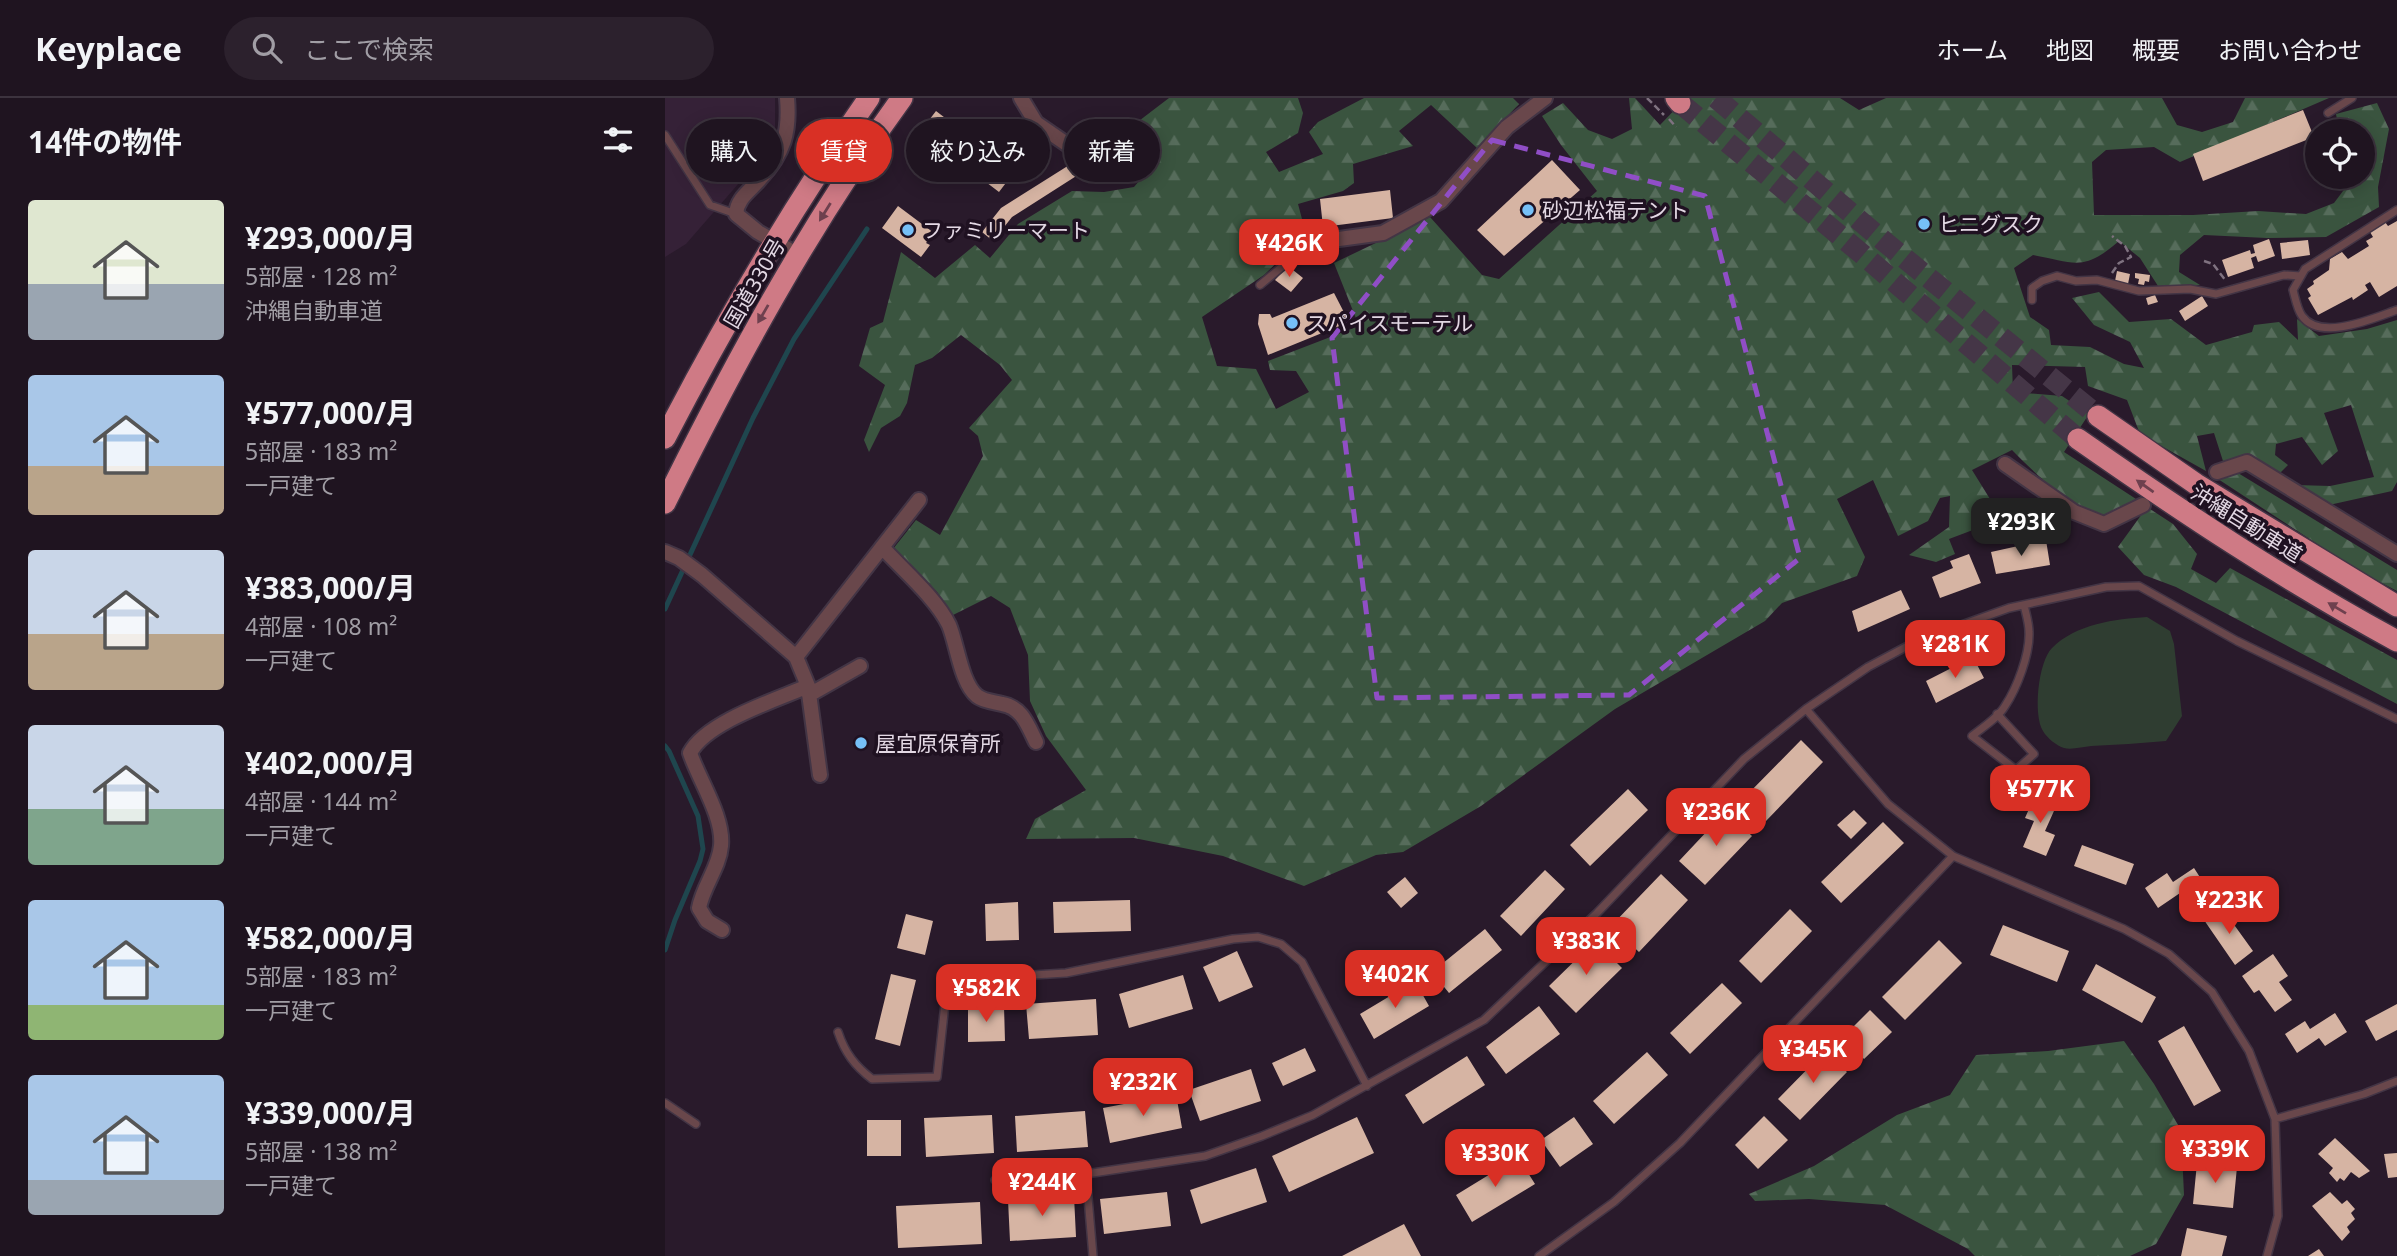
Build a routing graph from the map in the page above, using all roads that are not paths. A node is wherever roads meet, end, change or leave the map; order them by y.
1 (787, 98) edge
2 (869, 98) edge
3 (902, 98) edge
4 (1021, 98) edge
5 (1545, 98) edge
6 (2352, 98) edge
7 (2328, 113) dead end
8 (665, 135) edge
9 (1064, 142) edge
10 (2397, 210) edge
11 (736, 214) junction
12 (1318, 237) joint
13 (774, 241) junction
14 (798, 255) junction
15 (2301, 276) junction
16 (1261, 285) dead end
17 (2032, 300) dead end
18 (2397, 310) edge
19 (2098, 416) tunnel mouth
20 (665, 438) edge
21 (2078, 439) tunnel mouth
22 (2005, 464) dead end
23 (2217, 472) dead end
24 (919, 500) dead end
25 (665, 503) edge
26 (2143, 505) dead end
27 (882, 547) junction
28 (2397, 554) edge
29 (672, 555) edge
30 (2024, 605) junction
31 (2397, 606) edge
32 (2397, 641) edge
33 (796, 657) junction
34 (860, 666) dead end
35 (809, 690) junction
36 (1806, 709) junction
37 (1997, 714) junction
38 (2397, 719) edge
39 (1036, 742) dead end
40 (820, 775) dead end
41 (1953, 856) junction
42 (722, 930) dead end
43 (838, 1032) dead end
44 (2397, 1081) edge
45 (1367, 1086) junction
46 (665, 1103) edge
47 (2275, 1119) junction
48 (697, 1124) dead end
49 (1086, 1174) junction
50 (995, 1180) dead end
51 (1093, 1256) edge
52 (1539, 1256) edge
53 (2267, 1256) edge

1 - 11 street
2 - 13 highway, 国道330号
3 -> 14 highway, 国道330号
4 - 9 street
5 - 12 street
6 - 7 lane
8 - 11 lane
10 - 15 lane
11 - 13 street
12 - 16 lane
13 - 14 street
13 - 20 highway, 国道330号
14 -> 25 highway, 国道330号
15 - 17 lane
15 - 18 lane
19 - 31 highway, 沖縄自動車道
32 -> 21 highway, 沖縄自動車道
22 - 26 street
23 - 28 street
24 - 27 street
27 - 33 street
27 - 39 street
29 - 33 street
30 - 36 lane
30 - 37 lane
30 - 38 lane
33 - 35 street
34 - 35 street
35 - 40 street
35 - 42 street
36 - 41 lane
36 - 45 lane
37 - 37 lane
41 - 47 lane
41 - 52 lane
43 - 45 lane
44 - 47 lane
45 - 49 lane
46 - 48 lane
47 - 53 lane
49 - 50 lane
49 - 51 lane

